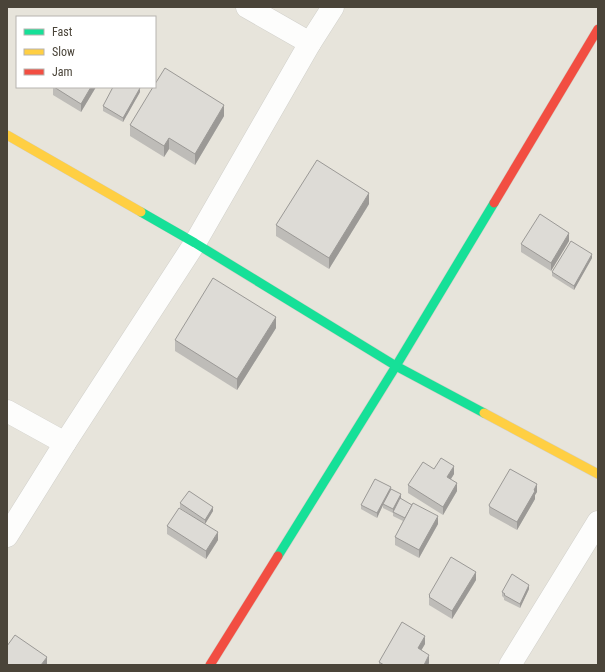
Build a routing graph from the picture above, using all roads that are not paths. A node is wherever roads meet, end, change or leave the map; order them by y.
1 (247, 7) edge
2 (333, 7) edge
3 (598, 29) edge
4 (310, 43) junction
5 (7, 135) edge
6 (194, 243) junction
7 (396, 366) junction
8 (7, 411) edge
9 (65, 443) junction
10 (598, 474) edge
11 (598, 522) edge
12 (7, 536) edge
13 (210, 665) edge
14 (510, 665) edge

1 - 4 street
2 - 4 street
3 - 7 street
4 - 6 street
5 - 6 street
6 - 7 street
6 - 9 street
7 - 10 street
7 - 13 street
8 - 9 street
9 - 12 street
11 - 14 street

